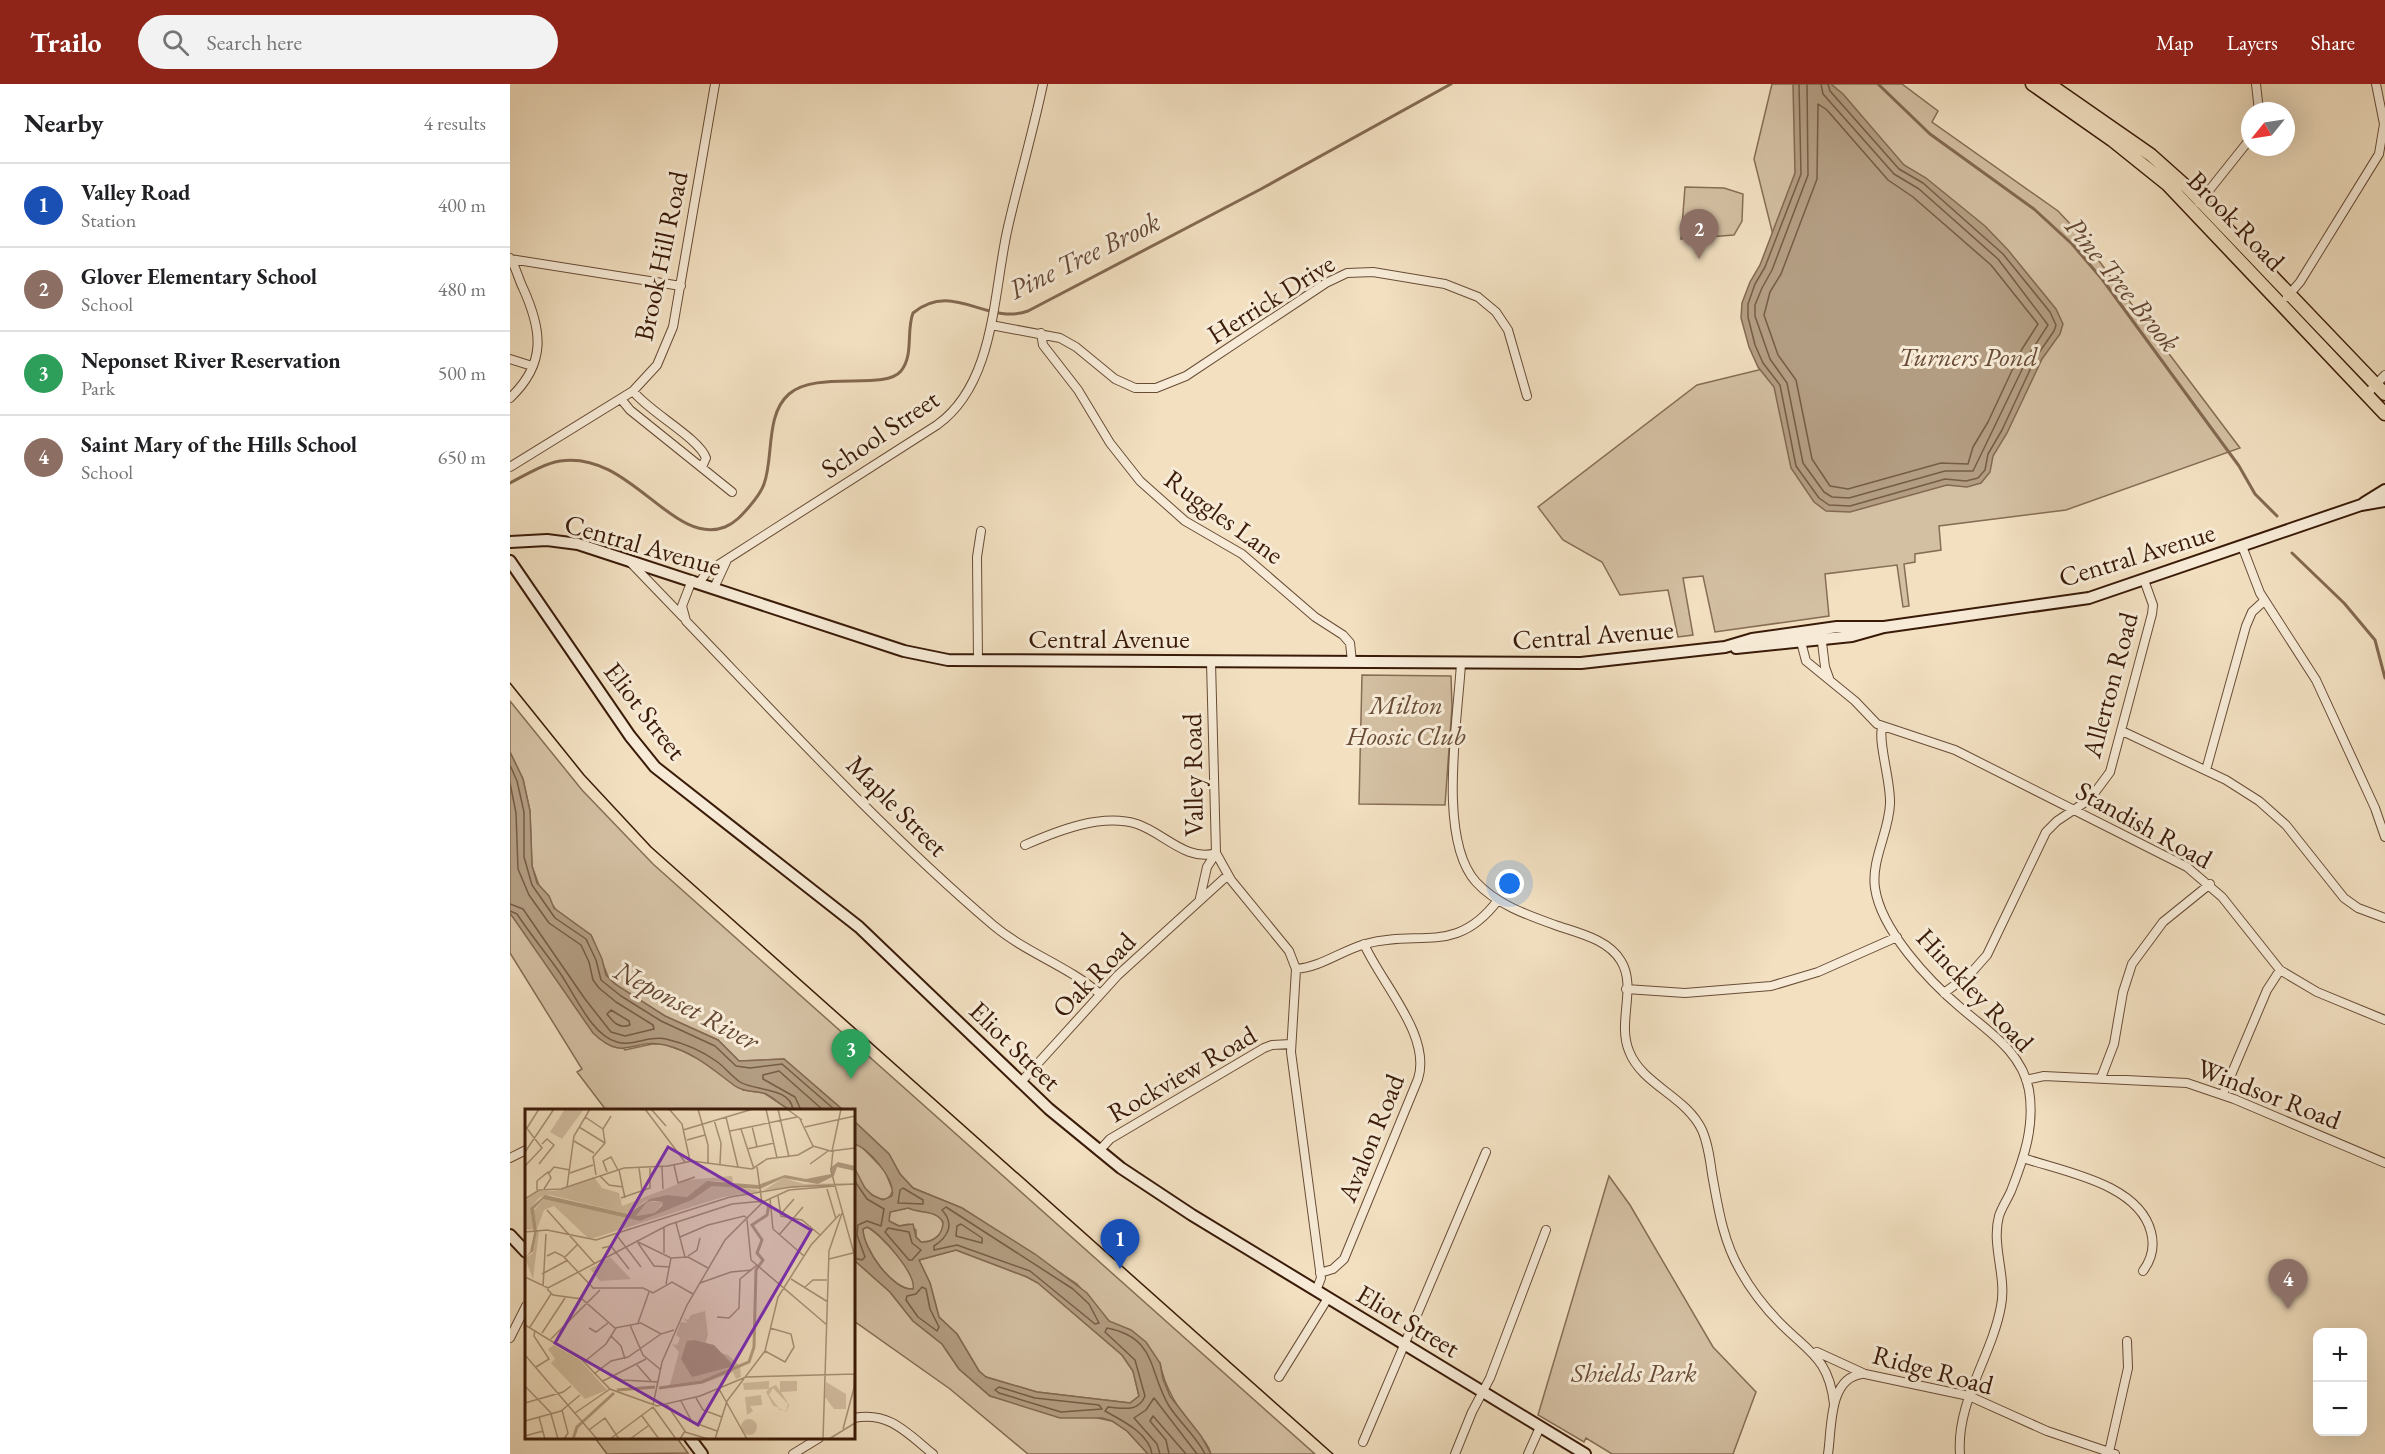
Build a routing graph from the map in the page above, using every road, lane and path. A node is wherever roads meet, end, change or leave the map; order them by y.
1 (715, 84) edge
2 (1042, 84) edge
3 (2049, 84) edge
4 (2256, 84) edge
5 (2376, 84) edge
6 (2035, 85) edge
7 (2258, 102) edge
8 (2241, 150) edge
9 (2197, 205) junction
10 (510, 259) edge
11 (681, 286) junction
12 (2286, 298) junction
13 (992, 322) junction
14 (1041, 333) junction
15 (510, 359) edge
16 (532, 366) junction
17 (2385, 375) edge
18 (2381, 389) edge
19 (633, 391) junction
20 (2367, 394) junction
21 (1527, 396) dead end
22 (510, 398) edge
23 (621, 399) junction
24 (2385, 414) edge
25 (510, 467) edge
26 (702, 467) junction
27 (2385, 490) edge
28 (732, 492) dead end
29 (2385, 501) edge
30 (2361, 505) junction
31 (981, 531) dead end
32 (510, 542) edge
33 (2242, 546) junction
34 (628, 560) junction
35 (510, 561) edge
36 (726, 561) junction
37 (2144, 580) junction
38 (695, 582) junction
39 (714, 588) junction
40 (2264, 601) junction
41 (686, 621) junction
42 (1821, 635) junction
43 (1800, 637) junction
44 (978, 661) junction
45 (1211, 662) junction
46 (1352, 662) junction
47 (1461, 663) junction
48 (1830, 679) junction
49 (1882, 728) junction
50 (2122, 731) junction
51 (2206, 770) junction
52 (2075, 810) junction
53 (2385, 837) edge
54 (1025, 845) dead end
55 (1216, 853) junction
56 (1228, 875) junction
57 (2210, 884) junction
58 (1200, 898) junction
59 (1498, 900) junction
60 (2385, 918) edge
61 (1898, 937) junction
62 (1364, 944) junction
63 (1296, 969) junction
64 (2280, 970) junction
65 (1626, 989) junction
66 (1944, 993) junction
67 (1100, 994) junction
68 (2385, 1020) edge
69 (1291, 1044) junction
70 (2101, 1078) junction
71 (2026, 1080) junction
72 (1021, 1082) junction
73 (2223, 1094) junction
74 (525, 1148) edge
75 (1099, 1151) junction
76 (1486, 1152) dead end
77 (510, 1158) edge
78 (2023, 1158) junction
79 (2385, 1163) edge
80 (1546, 1230) dead end
81 (511, 1238) edge
82 (525, 1251) edge
83 (2143, 1271) dead end
84 (1320, 1273) junction
85 (1316, 1291) junction
86 (1328, 1298) junction
87 (525, 1308) edge
88 (510, 1338) edge
89 (2127, 1341) dead end
90 (1404, 1344) junction
91 (1809, 1347) junction
92 (1865, 1374) junction
93 (1279, 1377) dead end
94 (1483, 1393) junction
95 (1970, 1396) junction
96 (1834, 1404) junction
97 (855, 1418) edge
98 (1540, 1427) junction
99 (691, 1439) edge
100 (816, 1439) edge
101 (1363, 1442) dead end
102 (2112, 1453) edge
103 (702, 1454) edge
104 (793, 1454) edge
105 (933, 1454) edge
106 (1455, 1454) edge
107 (1528, 1454) edge
108 (1585, 1454) edge
109 (1828, 1454) edge
110 (1960, 1454) edge

1 - 11 street, Brook Hill Road
2 - 13 street, School Street
3 - 9 main road, Brook Road
4 - 7 street
5 - 12 street
6 - 9 main road, Brook Road
8 - 9 street
9 - 12 main road, Brook Road
10 - 11 street
10 - 16 street
11 - 19 street, Brook Hill Road
12 - 18 main road, Brook Road
12 - 20 main road, Brook Road
13 - 14 street, Herrick Drive
13 - 36 street, School Street
14 - 21 street, Herrick Drive
14 - 46 street, Ruggles Lane
15 - 16 street
16 - 22 street
17 - 18 street
18 - 20 street
19 - 23 street, Brook Hill Road
19 - 26 street
20 - 24 main road, Brook Road
23 - 25 street, Brook Hill Road
23 - 26 street
26 - 28 street
27 - 30 street, Central Avenue
29 - 30 street, Central Avenue
30 - 33 street, Central Avenue
31 - 44 street
32 - 34 street, Central Avenue
33 - 37 street, Central Avenue
33 - 40 street
34 - 38 street, Central Avenue
34 - 41 street, Maple Street
35 - 72 street, Eliot Street
36 - 38 street, School Street
36 - 39 street
37 - 42 street, Central Avenue
37 - 50 street, Allerton Road
38 - 39 street, Central Avenue
38 - 41 street
39 - 44 street, Central Avenue
40 - 51 street
40 - 53 street
41 - 67 street, Maple Street
42 - 43 street, Central Avenue
42 - 48 street
43 - 47 street, Central Avenue
43 - 48 street
44 - 45 street, Central Avenue
45 - 46 street, Central Avenue
45 - 55 street, Valley Road
46 - 47 street, Central Avenue
47 - 59 street
48 - 49 street
49 - 52 street, Standish Road
49 - 61 street, Hinckley Road
50 - 51 street
50 - 52 street, Allerton Road
51 - 60 street
52 - 57 street, Standish Road
52 - 66 street, Allerton Road
54 - 55 street
55 - 56 street, Valley Road
55 - 58 street
56 - 58 street, Oak Road
56 - 63 street, Valley Road
57 - 64 street, Standish Road
57 - 70 street
58 - 67 street, Oak Road
59 - 62 street
59 - 65 street
61 - 65 street
61 - 66 street, Hinckley Road
62 - 63 street
62 - 84 street, Avalon Road
63 - 69 street
64 - 68 street, Standish Road
64 - 73 street
65 - 91 street
66 - 71 street, Hinckley Road
67 - 72 street, Oak Road
69 - 75 street, Rockview Road
69 - 84 street
70 - 71 street, Windsor Road
70 - 73 street, Windsor Road
71 - 78 street, Hinckley Road
72 - 75 street, Eliot Street
73 - 79 street, Windsor Road
74 - 77 street
75 - 85 street, Eliot Street
76 - 90 street
78 - 83 street
78 - 95 street, Hinckley Road
80 - 94 street
81 - 82 street
84 - 85 street
85 - 86 street, Eliot Street
86 - 90 street, Eliot Street
86 - 93 street
87 - 88 street
89 - 102 street
90 - 94 street, Eliot Street
90 - 101 street
91 - 92 street, Ridge Road
91 - 96 street
92 - 95 street, Ridge Road
92 - 96 street
94 - 98 street, Eliot Street
94 - 106 street
95 - 102 street, Ridge Road
95 - 110 street, Hinckley Road
96 - 109 street
97 - 105 street
98 - 107 street
98 - 108 street, Eliot Street
99 - 103 street
100 - 104 street

